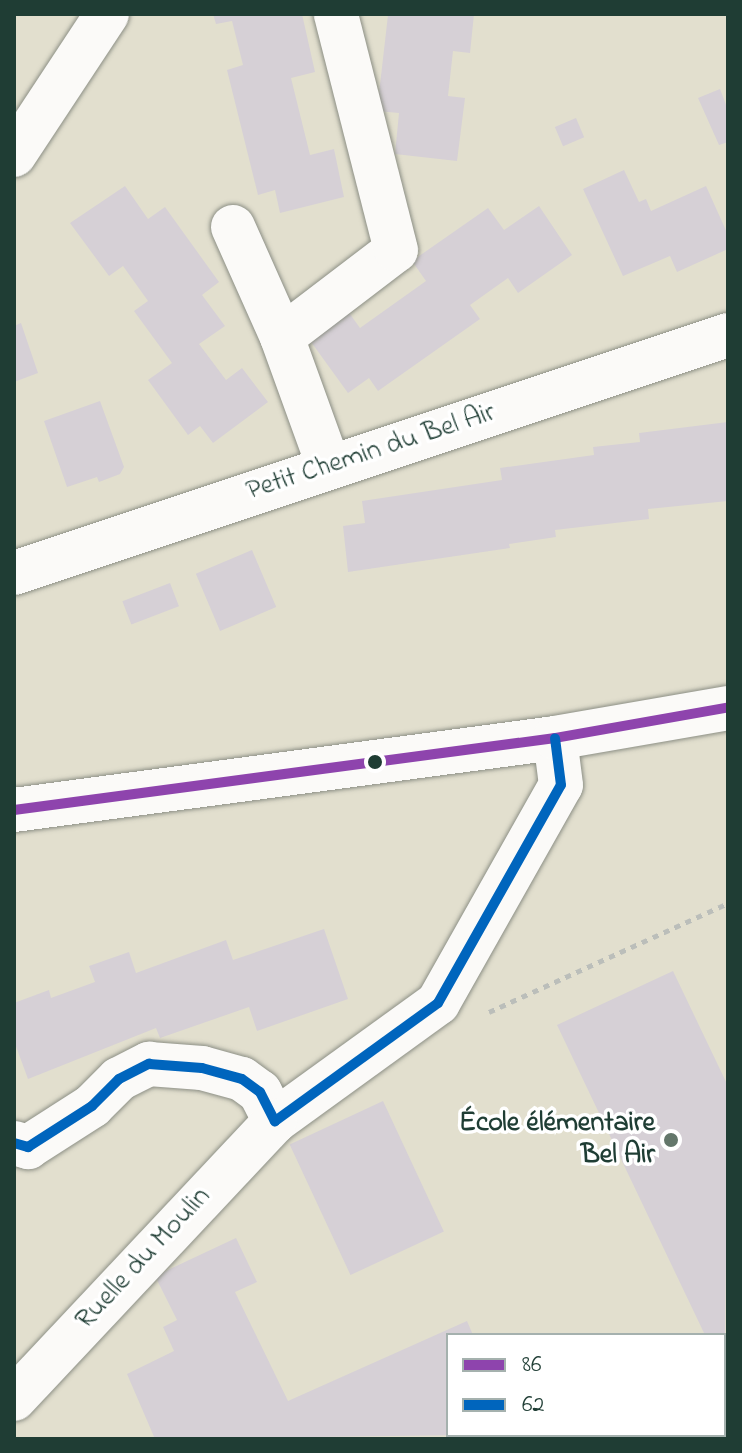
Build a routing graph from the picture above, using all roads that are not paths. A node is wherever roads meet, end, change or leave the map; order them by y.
1 (107, 14) edge
2 (336, 14) edge
3 (14, 155) edge
4 (233, 227) dead end
5 (728, 335) edge
6 (282, 337) junction
7 (329, 467) junction
8 (14, 573) edge
9 (728, 708) edge
10 (555, 738) junction
11 (14, 810) edge
12 (275, 1121) junction
13 (14, 1143) edge
14 (14, 1399) edge

1 - 3 street
2 - 6 street
4 - 6 street
5 - 7 street, Petit Chemin du Bel Air
6 - 7 street
7 - 8 street, Petit Chemin du Bel Air
9 - 10 street
10 - 11 street
10 - 12 street, Ruelle du Moulin
12 - 13 street
12 - 14 street, Ruelle du Moulin

